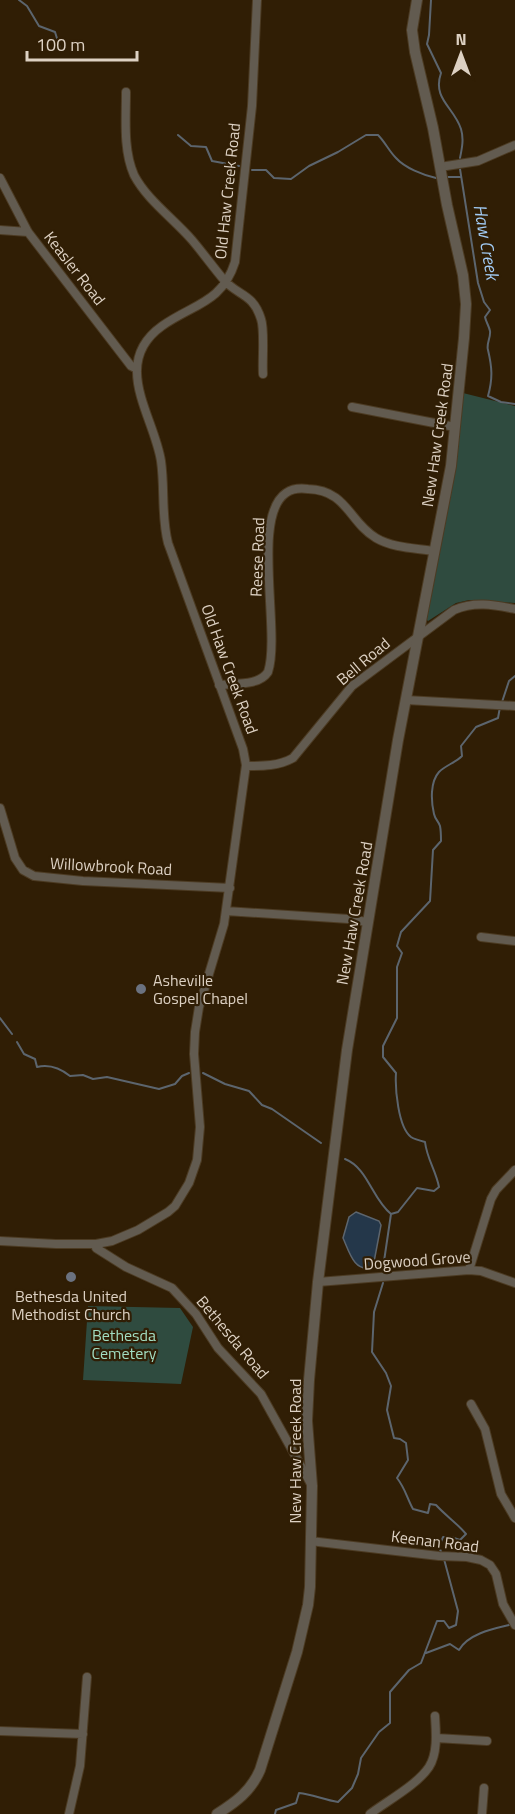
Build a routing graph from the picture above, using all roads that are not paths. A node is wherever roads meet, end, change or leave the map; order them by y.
1 (257, 0) edge
2 (417, 0) edge
3 (126, 93) dead end
4 (515, 145) edge
5 (440, 167) junction
6 (0, 178) edge
7 (0, 230) edge
8 (28, 232) junction
9 (226, 282) junction
10 (137, 369) junction
11 (262, 374) dead end
12 (352, 407) dead end
13 (455, 427) junction
14 (435, 551) junction
15 (515, 609) edge
16 (418, 638) junction
17 (219, 685) junction
18 (406, 700) junction
19 (506, 705) edge
20 (246, 766) junction
21 (0, 808) edge
22 (230, 888) junction
23 (226, 911) junction
24 (367, 922) junction
25 (481, 937) dead end
26 (515, 941) edge
27 (515, 1170) edge
28 (0, 1240) edge
29 (96, 1244) junction
30 (469, 1270) junction
31 (318, 1282) junction
32 (515, 1283) edge
33 (471, 1404) dead end
34 (312, 1486) junction
35 (515, 1518) edge
36 (310, 1541) junction
37 (515, 1625) edge
38 (87, 1677) dead end
39 (435, 1716) dead end
40 (0, 1731) edge
41 (83, 1734) junction
42 (436, 1738) junction
43 (487, 1741) dead end
44 (484, 1788) dead end
45 (69, 1814) edge
46 (217, 1814) edge
47 (370, 1814) edge
48 (482, 1814) edge

1 - 9 street, Old Haw Creek Road
2 - 5 street, New Haw Creek Road
3 - 9 street
4 - 5 street
5 - 13 street, New Haw Creek Road
6 - 8 street, Keasler Road
7 - 8 street
8 - 10 street, Keasler Road
9 - 10 street, Old Haw Creek Road
9 - 11 street
10 - 17 street, Old Haw Creek Road
12 - 13 street
13 - 14 street, New Haw Creek Road
14 - 16 street, New Haw Creek Road
14 - 17 street, Reese Road
15 - 16 street, Bell Road
16 - 18 street, New Haw Creek Road
16 - 20 street, Bell Road
17 - 20 street, Old Haw Creek Road
18 - 19 street
18 - 24 street, New Haw Creek Road
20 - 22 street, Old Haw Creek Road
21 - 22 street, Willowbrook Road
22 - 23 street, Old Haw Creek Road
23 - 24 street
23 - 29 street, Old Haw Creek Road
24 - 31 street, New Haw Creek Road
25 - 26 street
27 - 30 street
28 - 29 street, Old Haw Creek Road
29 - 34 street, Bethesda Road
30 - 31 street, Dogwood Grove
30 - 32 street, Dogwood Grove
31 - 34 street, New Haw Creek Road
33 - 35 street
34 - 36 street, New Haw Creek Road
36 - 37 street, Keenan Road
36 - 46 street, New Haw Creek Road
38 - 41 street
39 - 42 street
40 - 41 street
41 - 45 street
42 - 43 street
42 - 47 street
44 - 48 street

